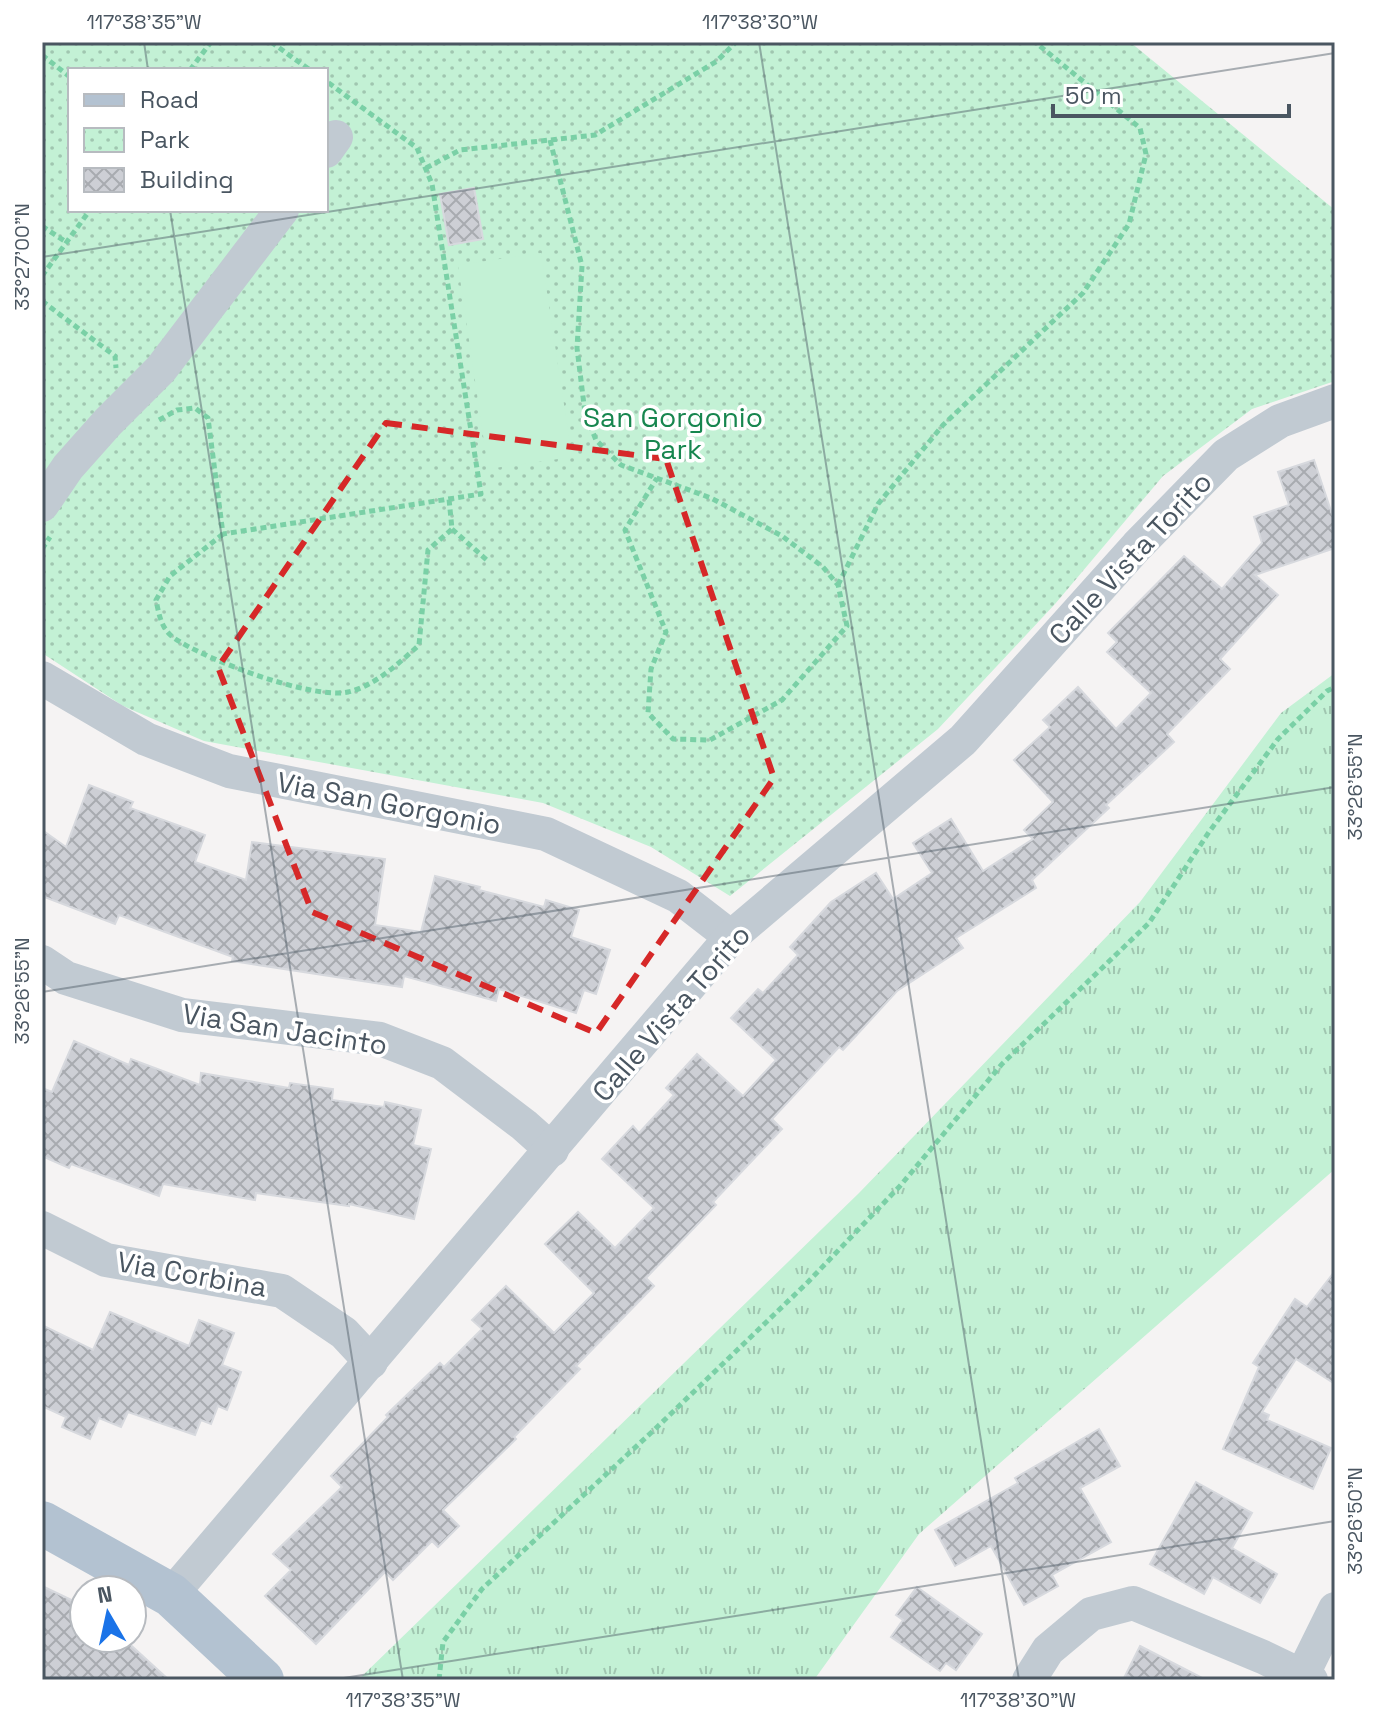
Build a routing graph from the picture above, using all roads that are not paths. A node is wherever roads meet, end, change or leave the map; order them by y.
1 (280, 212) edge
2 (1335, 401) edge
3 (50, 515) edge
4 (42, 678) edge
5 (731, 937) junction
6 (42, 962) edge
7 (552, 1150) junction
8 (42, 1228) edge
9 (371, 1362) junction
10 (42, 1523) edge
11 (171, 1595) junction
12 (1335, 1609) edge
13 (1305, 1679) edge
14 (262, 1680) edge
15 (1029, 1680) edge

1 - 3 street
2 - 5 street, Calle Vista Torito
4 - 5 street, Via San Gorgonio
5 - 7 street, Calle Vista Torito
6 - 7 street, Via San Jacinto
7 - 9 street, Calle Vista Torito
8 - 9 street, Via Corbina
9 - 11 street, Calle Vista Torito
10 - 11 main road
11 - 14 main road
12 - 13 street
13 - 15 street

